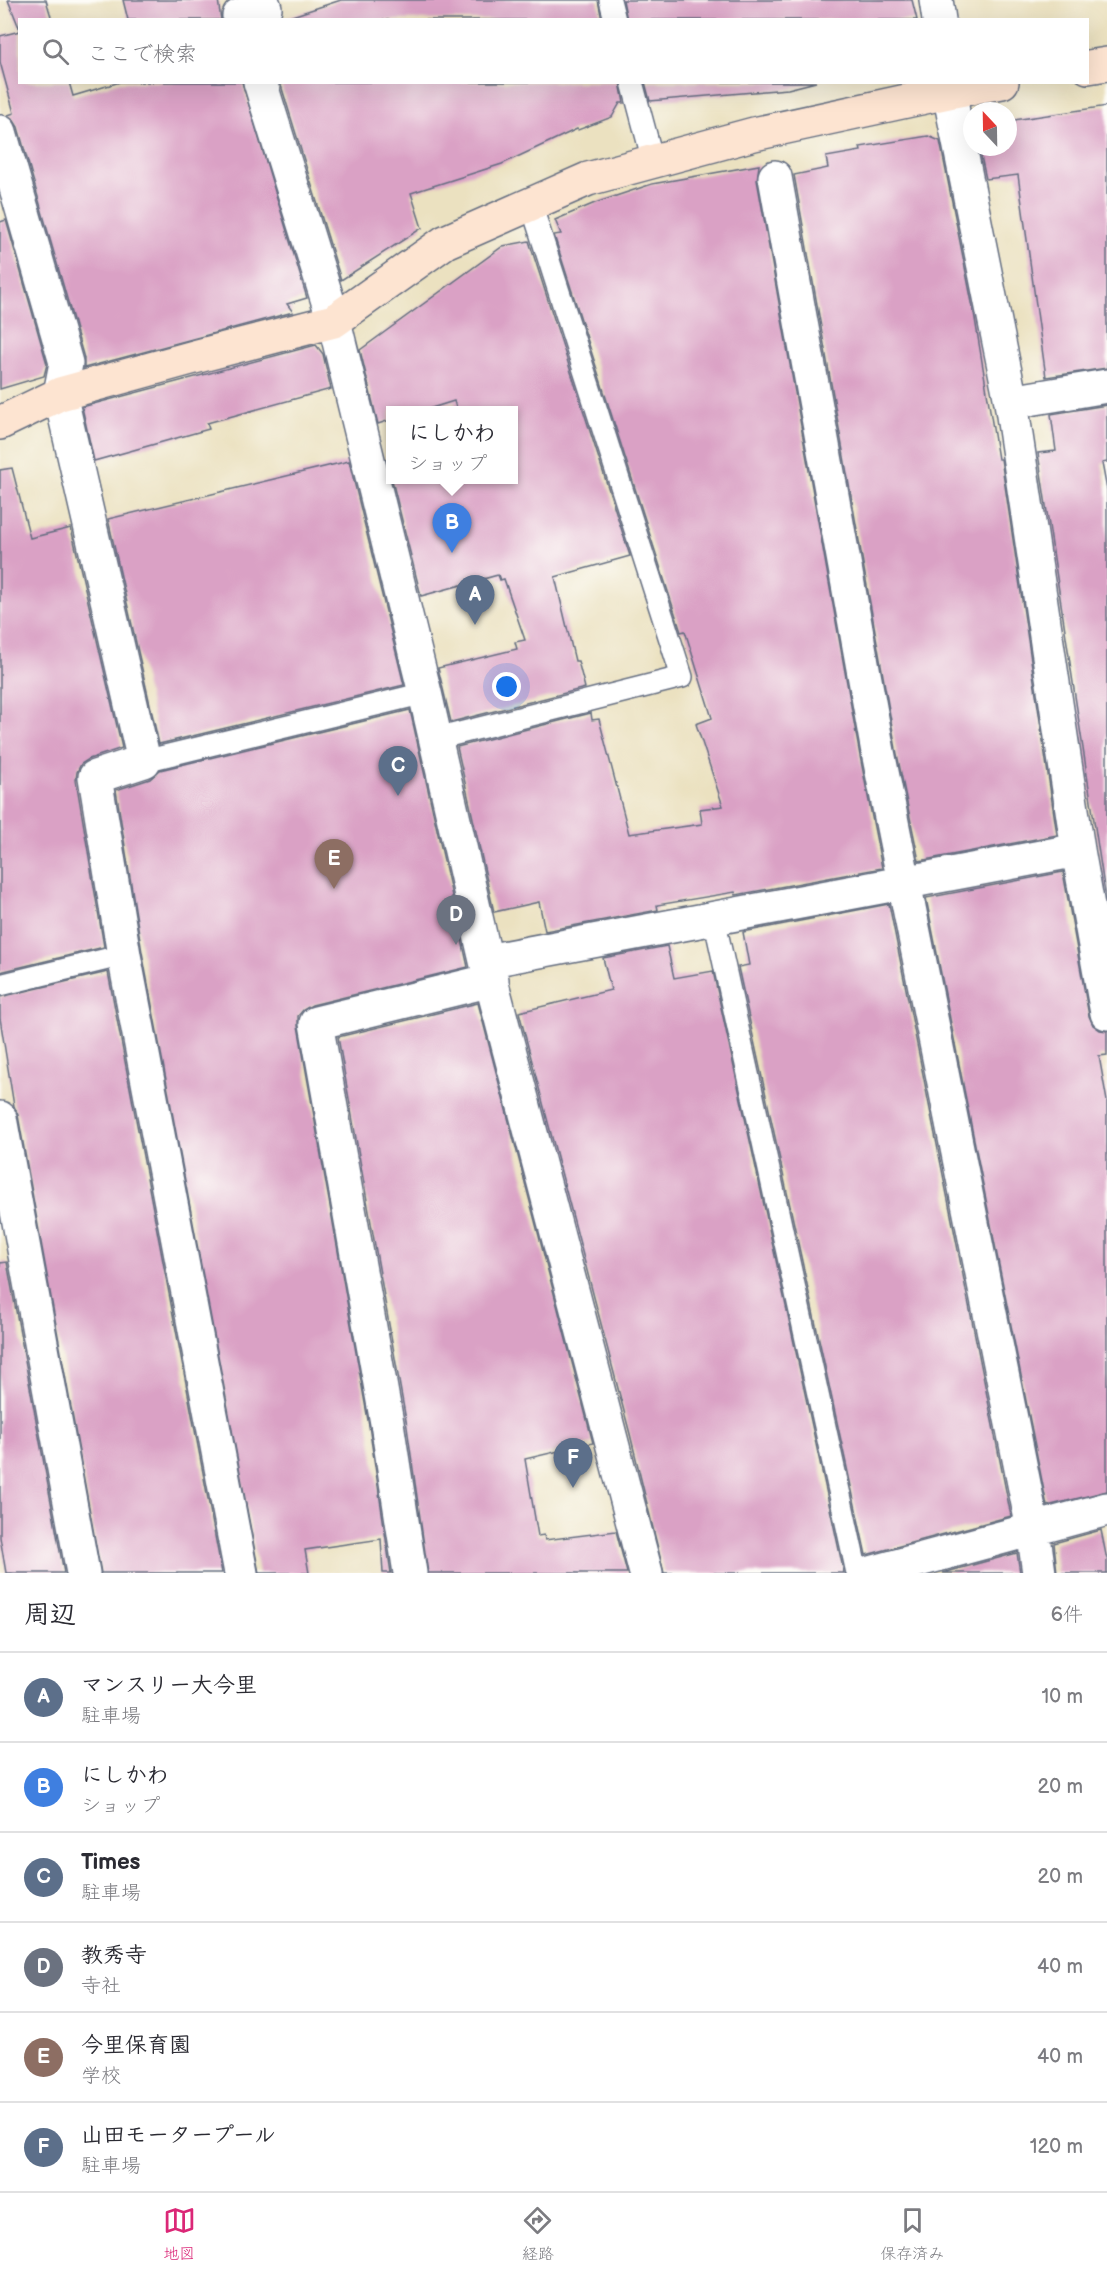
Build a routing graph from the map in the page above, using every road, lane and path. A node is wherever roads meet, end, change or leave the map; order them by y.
1 (262, 0) edge
2 (610, 0) edge
3 (936, 0) edge
4 (240, 18) edge
5 (614, 18) edge
6 (939, 18) edge
7 (1107, 64) edge
8 (1089, 68) edge
9 (261, 84) edge
10 (633, 84) edge
11 (980, 84) edge
12 (948, 87) edge
13 (0, 132) edge
14 (653, 161) junction
15 (775, 177) dead end
16 (531, 204) junction
17 (334, 321) junction
18 (1107, 386) edge
19 (60, 394) junction
20 (1011, 402) junction
21 (0, 423) edge
22 (425, 693) junction
23 (436, 738) junction
24 (144, 761) junction
25 (1078, 850) junction
26 (904, 882) junction
27 (714, 918) junction
28 (124, 955) junction
29 (489, 970) junction
30 (0, 985) edge
31 (1107, 1013) edge
32 (0, 1118) edge
33 (12, 1247) edge
34 (1107, 1509) edge
35 (1033, 1529) junction
36 (83, 1573) edge
37 (242, 1573) edge
38 (410, 1573) edge
39 (646, 1573) edge
40 (857, 1573) edge
41 (871, 1573) edge
42 (1039, 1573) edge

1 - 4 street
2 - 5 lane
3 - 6 street
7 - 8 street
9 - 17 street
10 - 14 lane
11 - 12 street
12 - 14 street
12 - 20 street
13 - 19 street
14 - 16 street
15 - 26 street
16 - 17 street
16 - 23 lane
17 - 19 street
17 - 22 street
18 - 20 street
19 - 21 street
19 - 24 street
20 - 25 street
22 - 23 street
22 - 24 lane
23 - 29 street
24 - 28 street
25 - 26 street
25 - 31 street
26 - 27 street
26 - 35 street
27 - 29 street
27 - 40 lane
28 - 30 lane
28 - 37 street
29 - 38 street
29 - 39 street
32 - 33 street
33 - 36 street
34 - 35 street
35 - 41 street
35 - 42 street

